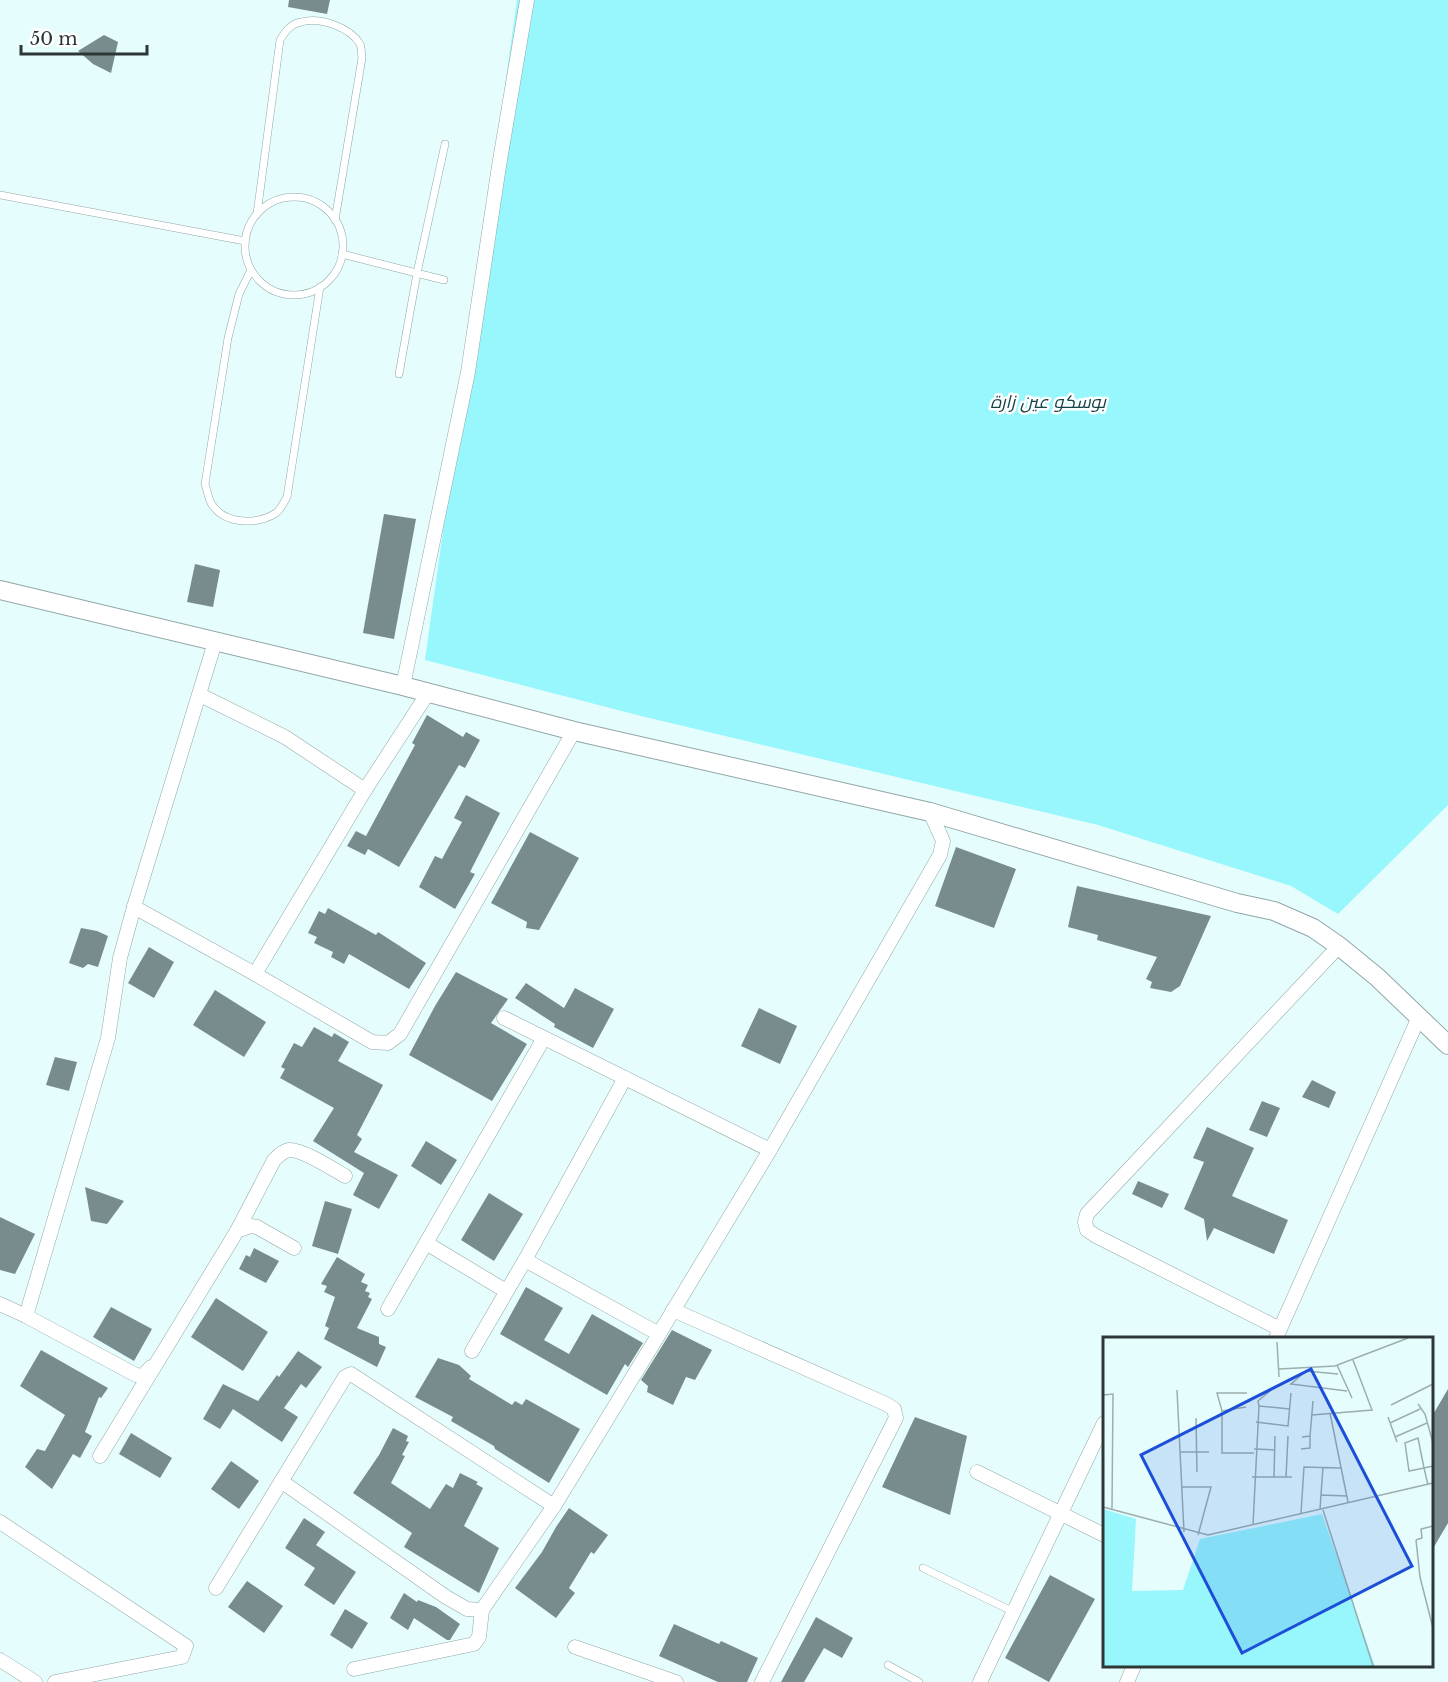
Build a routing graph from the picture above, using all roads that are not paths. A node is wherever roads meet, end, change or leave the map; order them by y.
1 (526, 0) edge
2 (445, 144) dead end
3 (0, 195) edge
4 (256, 214) junction
5 (335, 220) junction
6 (245, 242) junction
7 (342, 254) junction
8 (252, 270) junction
9 (417, 273) junction
10 (444, 280) dead end
11 (320, 287) junction
12 (399, 374) dead end
13 (0, 590) edge
14 (215, 642) junction
15 (404, 686) junction
16 (428, 693) junction
17 (200, 695) junction
18 (574, 731) junction
19 (365, 790) junction
20 (930, 812) junction
21 (134, 907) junction
22 (1339, 946) junction
23 (255, 974) junction
24 (1419, 1017) junction
25 (504, 1018) dead end
26 (544, 1038) junction
27 (1448, 1045) edge
28 (625, 1078) junction
29 (770, 1150) junction
30 (345, 1176) dead end
31 (237, 1231) junction
32 (426, 1243) junction
33 (294, 1248) dead end
34 (525, 1260) junction
35 (506, 1291) junction
36 (0, 1304) edge
37 (388, 1309) dead end
38 (673, 1310) junction
39 (26, 1316) junction
40 (659, 1334) junction
41 (1278, 1334) edge
42 (472, 1351) dead end
43 (154, 1364) junction
44 (1103, 1425) edge
45 (100, 1456) dead end
46 (977, 1472) dead end
47 (281, 1481) junction
48 (554, 1506) junction
49 (1062, 1514) junction
50 (0, 1522) edge
51 (1103, 1534) edge
52 (923, 1568) dead end
53 (216, 1588) dead end
54 (482, 1610) junction
55 (1014, 1612) junction
56 (575, 1647) dead end
57 (0, 1660) edge
58 (888, 1665) dead end
59 (1133, 1667) edge
60 (354, 1669) dead end
61 (35, 1682) edge
62 (55, 1682) edge
63 (676, 1682) edge
64 (762, 1682) edge
65 (919, 1682) edge
66 (980, 1682) edge
67 (1127, 1682) edge

1 - 15 street
2 - 9 lane
3 - 6 lane
4 - 5 lane
4 - 5 lane
4 - 6 lane
5 - 7 lane
6 - 8 lane
7 - 9 lane
7 - 11 lane
8 - 11 lane
8 - 11 lane
9 - 10 lane
9 - 12 lane
13 - 14 main road
14 - 15 main road
14 - 17 street
15 - 16 main road
16 - 18 main road
16 - 19 street
17 - 19 street
17 - 21 street
18 - 20 main road
18 - 23 street
19 - 23 street
20 - 22 main road
20 - 29 street
21 - 23 street
21 - 39 street
22 - 24 main road
22 - 41 street
24 - 27 main road
24 - 41 street
25 - 26 street
26 - 28 street
26 - 32 street
28 - 29 street
28 - 34 street
29 - 38 street
30 - 31 street
31 - 33 street
31 - 43 street
32 - 35 street
32 - 37 street
34 - 35 street
34 - 40 street
35 - 42 street
36 - 39 street
38 - 40 street
38 - 64 street
39 - 43 street
40 - 48 street
43 - 45 street
44 - 49 street
46 - 49 street
47 - 48 street
47 - 53 street
47 - 54 street
48 - 54 street
49 - 51 street
49 - 55 street
50 - 62 street
52 - 55 lane
54 - 60 street
55 - 66 street
56 - 63 street
57 - 61 street
58 - 65 lane
59 - 67 street

